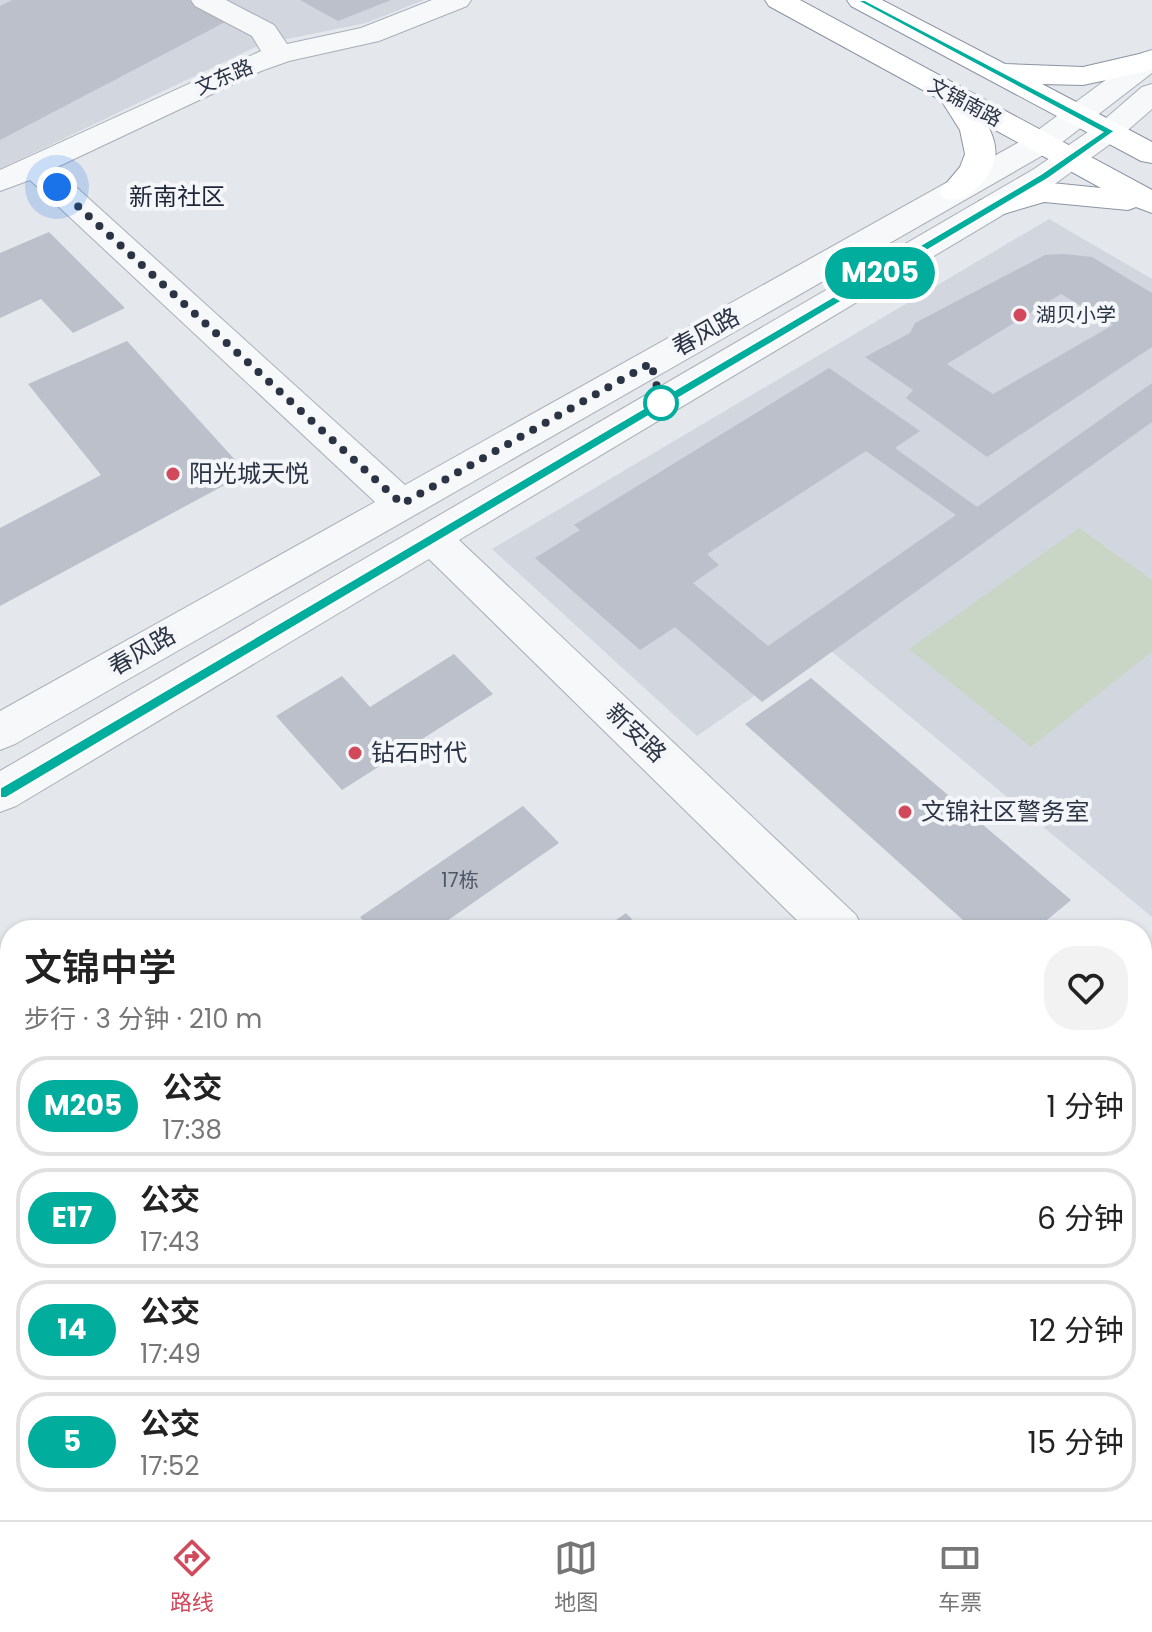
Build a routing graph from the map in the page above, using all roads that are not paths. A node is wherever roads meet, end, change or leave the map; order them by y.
1 (205, 0) edge
2 (457, 0) edge
3 (779, 0) edge
4 (861, 0) edge
5 (281, 54) junction
6 (969, 58) junction
7 (1152, 59) edge
8 (1152, 93) edge
9 (952, 95) junction
10 (1079, 116) junction
11 (1109, 131) junction
12 (1056, 151) junction
13 (1152, 154) edge
14 (34, 166) junction
15 (0, 182) edge
16 (955, 192) junction
17 (1152, 205) edge
18 (990, 208) junction
19 (402, 504) junction
20 (432, 538) junction
21 (0, 732) edge
22 (0, 793) edge
23 (829, 920) edge

1 - 5 street
2 - 5 street, 文东路
3 - 9 highway, 文锦南路
4 - 6 highway, 文锦南路
5 - 14 street, 文东路
6 - 7 highway
6 - 10 highway, 文锦南路
7 - 10 street, 春风路
8 - 11 street, 春风路
9 - 12 highway, 文锦南路
9 - 16 highway
10 - 11 highway, 文锦南路
10 - 12 street, 春风路
11 - 12 street, 春风路
11 - 13 highway, 文锦南路
12 - 16 street, 春风路
12 - 17 highway, 文锦南路
12 - 18 street, 春风路
14 - 15 street, 文东路
14 - 19 street
16 - 19 street, 春风路
17 - 18 highway
18 - 20 street, 春风路
19 - 21 street, 春风路
20 - 22 street, 春风路
20 - 23 street, 新安路

